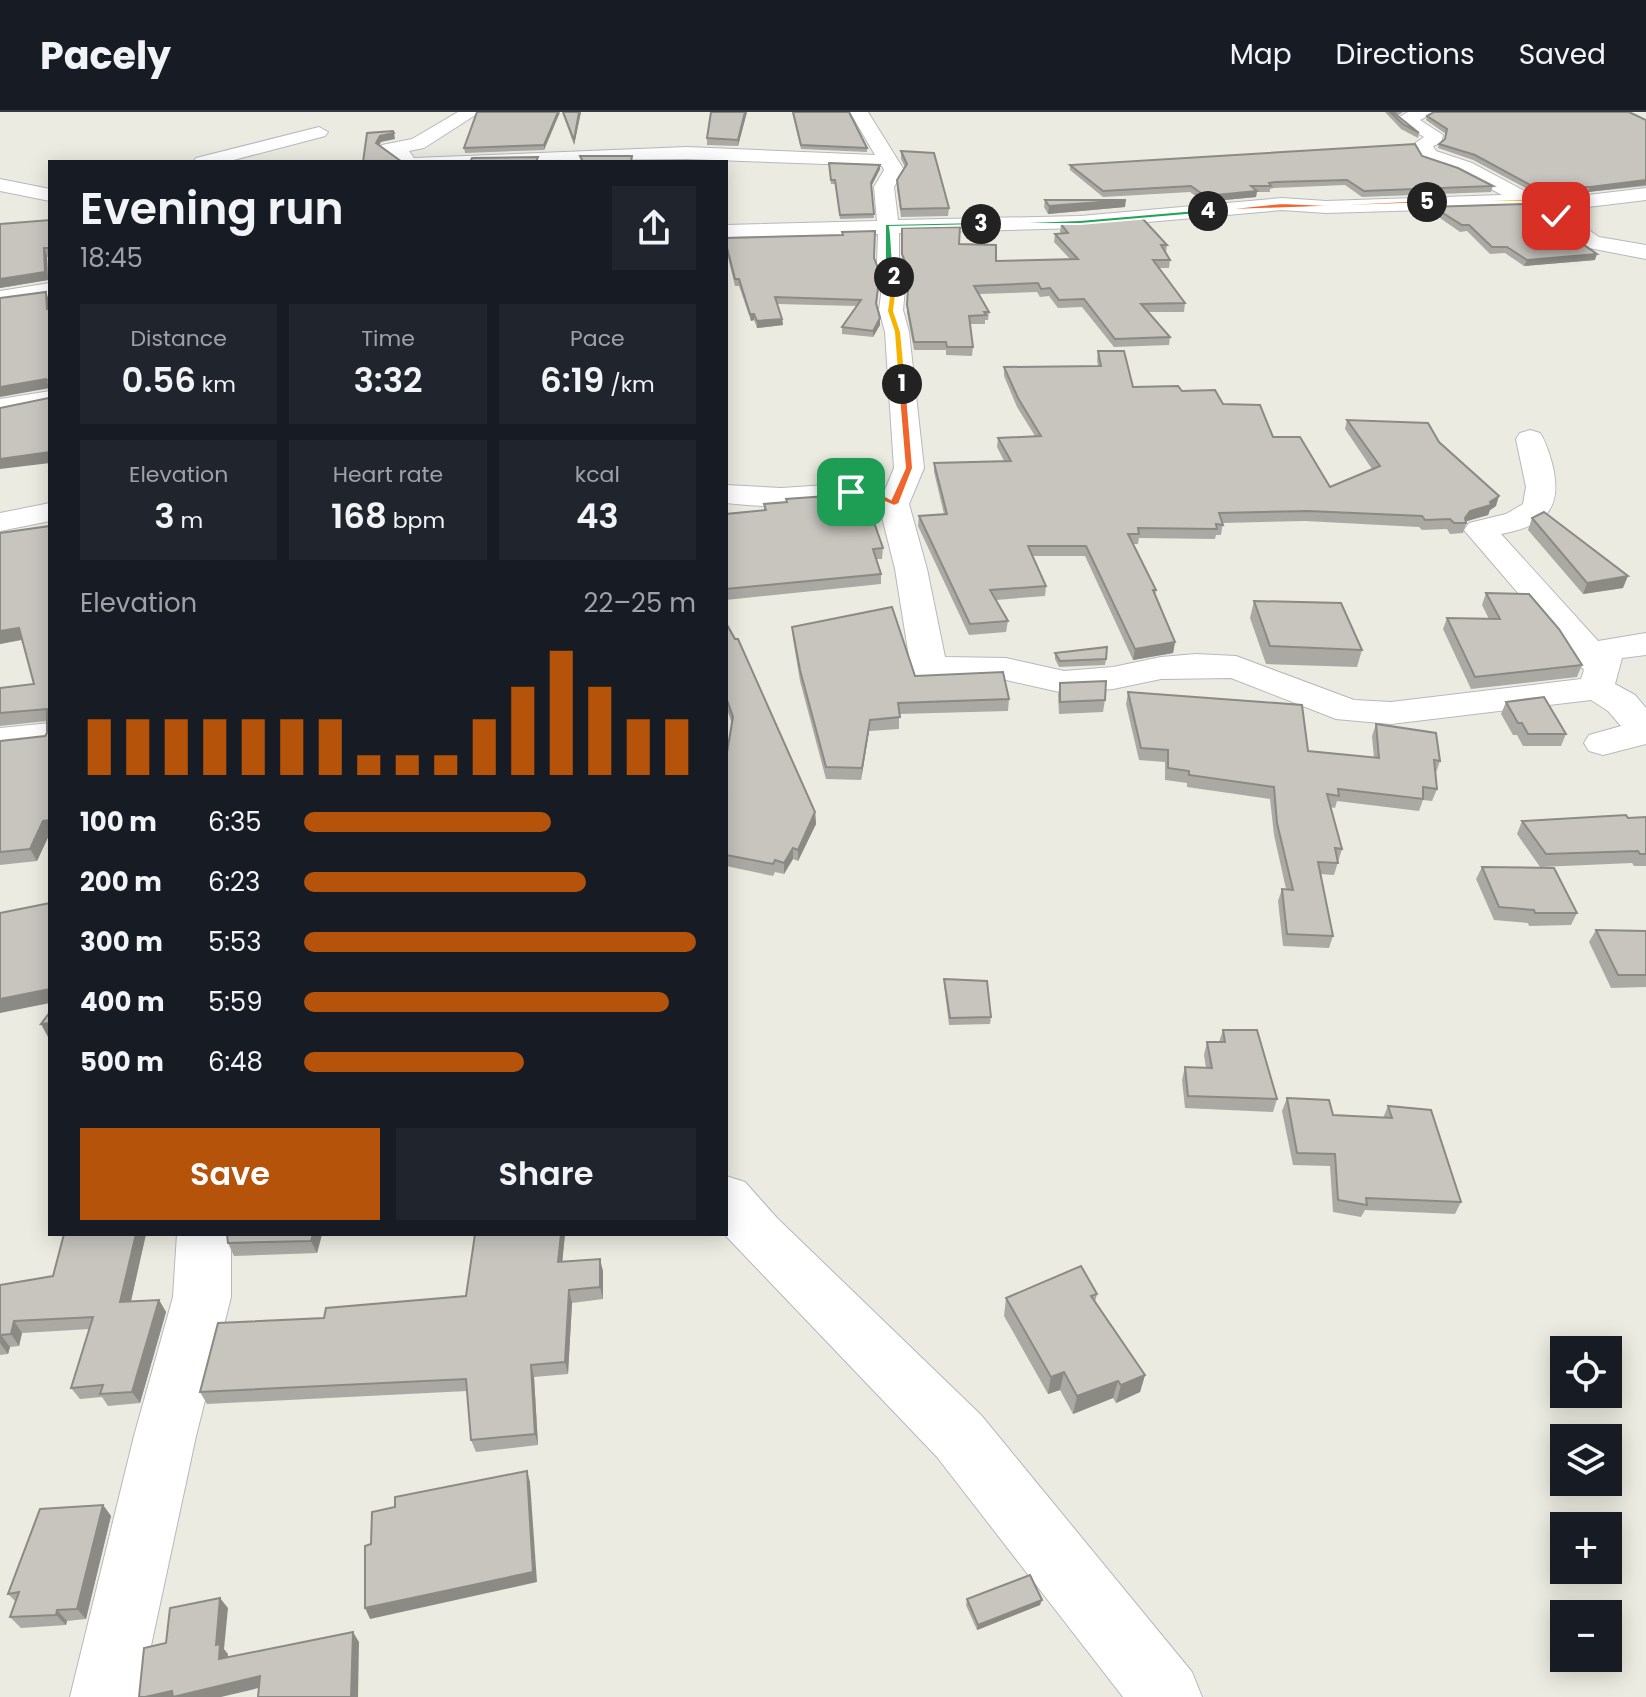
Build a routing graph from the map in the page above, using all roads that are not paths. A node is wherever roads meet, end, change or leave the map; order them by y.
1 (471, 112) edge
2 (859, 112) edge
3 (1426, 112) edge
4 (319, 132) dead end
5 (211, 160) edge
6 (405, 160) edge
7 (480, 160) edge
8 (891, 161) junction
9 (0, 185) edge
10 (1646, 194) edge
11 (48, 195) edge
12 (1524, 201) junction
13 (887, 225) junction
14 (728, 231) edge
15 (1643, 251) edge
16 (48, 290) edge
17 (0, 298) edge
18 (48, 399) edge
19 (0, 407) edge
20 (1530, 439) dead end
21 (728, 494) edge
22 (894, 504) junction
23 (48, 512) edge
24 (0, 522) edge
25 (1646, 644) edge
26 (1598, 678) junction
27 (48, 734) edge
28 (0, 740) edge
29 (1603, 743) dead end
30 (728, 1200) edge
31 (204, 1236) edge
32 (105, 1697) edge
33 (1167, 1697) edge

1 - 6 street
2 - 8 street
3 - 12 street
4 - 5 street
7 - 8 street
8 - 13 street
9 - 11 street
10 - 12 street
12 - 13 street
12 - 15 street
13 - 14 street
13 - 22 street
16 - 17 street
18 - 19 street
20 - 26 street
21 - 22 street
22 - 26 street
23 - 24 street
25 - 26 street
26 - 29 street
27 - 28 street
30 - 33 street
31 - 32 street

